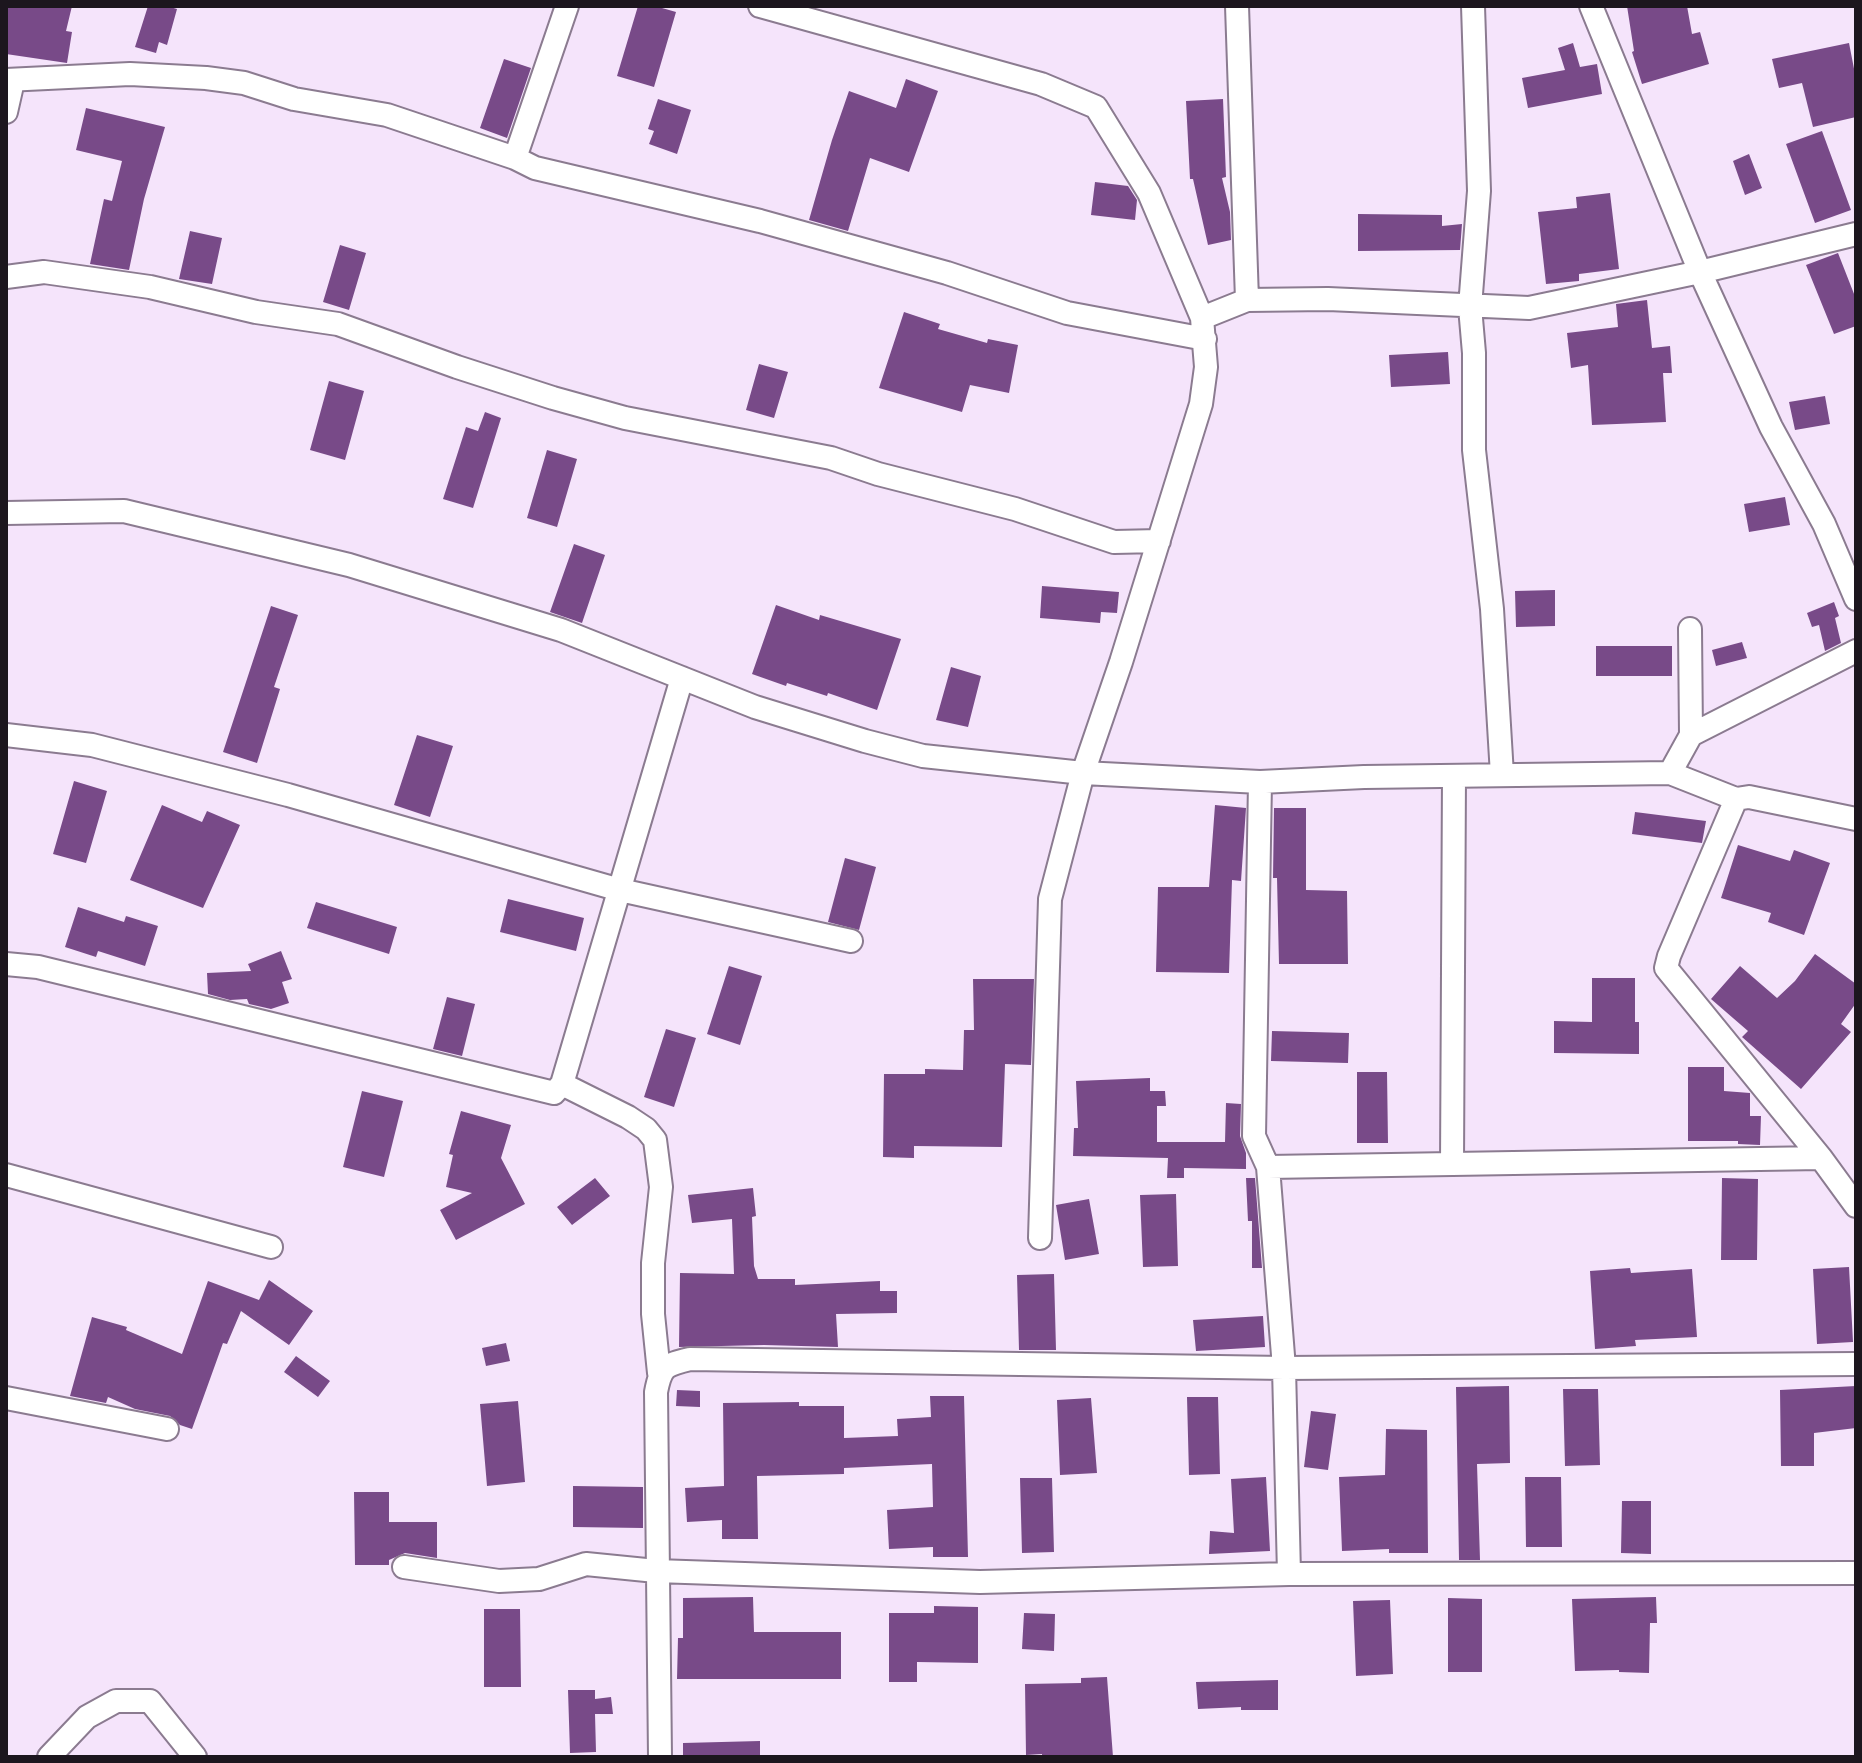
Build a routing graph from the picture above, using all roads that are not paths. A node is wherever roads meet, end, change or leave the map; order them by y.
1 (567, 6) edge
2 (760, 6) edge
3 (1237, 6) edge
4 (1473, 6) edge
5 (1591, 6) edge
6 (9, 80) edge
7 (6, 112) edge
8 (515, 158) junction
9 (1856, 234) edge
10 (1700, 272) junction
11 (6, 277) edge
12 (1247, 300) junction
13 (1470, 307) junction
14 (1204, 328) junction
15 (6, 513) edge
16 (1159, 541) junction
17 (1856, 599) edge
18 (1690, 629) dead end
19 (1856, 651) edge
20 (682, 678) junction
21 (6, 735) edge
22 (1691, 735) junction
23 (1083, 773) junction
24 (1670, 773) junction
25 (1502, 775) junction
26 (1454, 776) junction
27 (1260, 782) junction
28 (1736, 799) junction
29 (1856, 819) edge
30 (620, 890) junction
31 (851, 941) dead end
32 (6, 964) edge
33 (562, 1084) junction
34 (1821, 1158) junction
35 (1452, 1164) junction
36 (1268, 1167) junction
37 (6, 1175) edge
38 (1856, 1206) edge
39 (1040, 1238) dead end
40 (271, 1247) dead end
41 (1856, 1364) edge
42 (1284, 1368) junction
43 (659, 1373) junction
44 (6, 1398) edge
45 (167, 1429) dead end
46 (404, 1567) dead end
47 (656, 1571) junction
48 (1856, 1573) edge
49 (1289, 1574) junction
50 (49, 1757) edge
51 (195, 1757) edge
52 (660, 1757) edge

1 - 8 street
2 - 14 street
3 - 12 street
4 - 13 street
5 - 10 street
6 - 7 street
6 - 8 street
8 - 14 street
9 - 10 street
10 - 13 street
10 - 17 street
11 - 16 street
12 - 13 street
12 - 14 street
13 - 25 street
14 - 16 street
15 - 20 street
16 - 23 street
18 - 22 street
19 - 22 street
20 - 23 street
20 - 30 street
21 - 30 street
22 - 24 street
23 - 27 street
23 - 39 street
24 - 25 street
24 - 28 street
25 - 26 street
26 - 27 street
26 - 35 street
27 - 36 street
28 - 29 street
28 - 34 street
30 - 31 street
30 - 33 street
32 - 33 street
33 - 43 street
34 - 35 street
34 - 38 street
35 - 36 street
36 - 42 street
37 - 40 street
41 - 42 street
42 - 43 street
42 - 49 street
43 - 47 street
44 - 45 street
46 - 47 street
47 - 49 street
47 - 52 street
48 - 49 street
50 - 51 street

